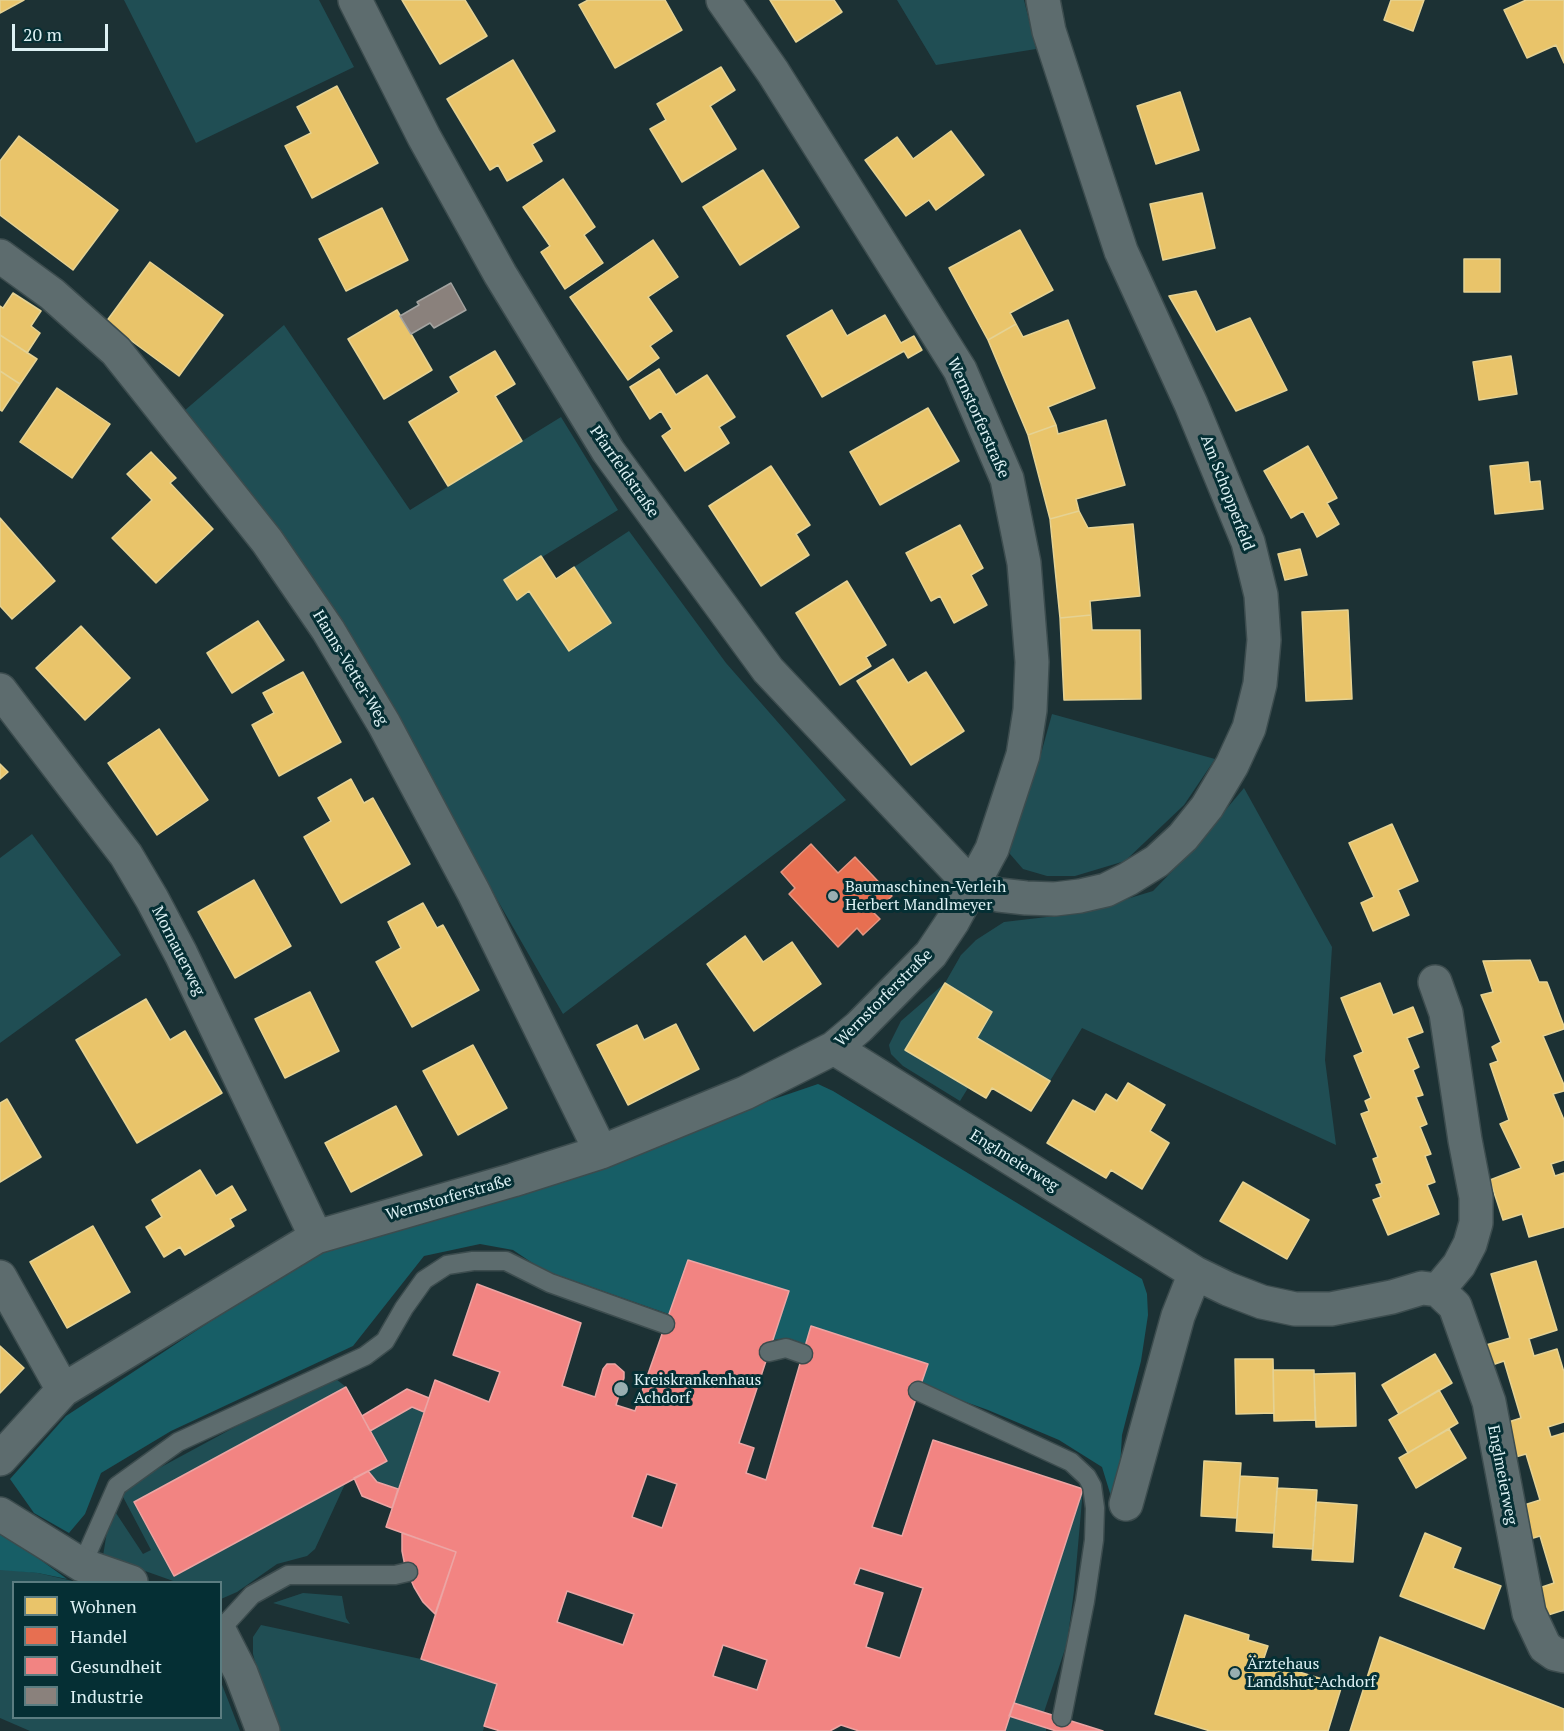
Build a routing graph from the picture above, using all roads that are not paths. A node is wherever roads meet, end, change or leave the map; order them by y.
1 (355, 0) edge
2 (723, 0) edge
3 (1043, 0) edge
4 (0, 256) edge
5 (0, 690) edge
6 (973, 887) junction
7 (1435, 982) dead end
8 (834, 1048) junction
9 (601, 1152) junction
10 (316, 1237) junction
11 (1195, 1273) junction
12 (0, 1277) edge
13 (1438, 1290) junction
14 (665, 1324) dead end
15 (769, 1352) dead end
16 (803, 1354) dead end
17 (63, 1390) junction
18 (918, 1391) dead end
19 (0, 1459) edge
20 (1126, 1504) dead end
21 (0, 1514) edge
22 (82, 1565) junction
23 (408, 1572) dead end
24 (128, 1581) edge
25 (222, 1629) edge
26 (222, 1635) edge
27 (1564, 1656) edge
28 (1062, 1717) dead end
29 (263, 1731) edge

1 - 6 street, Pfarrfeldstraße
2 - 6 street, Wernstorferstraße
3 - 6 street, Am Schopperfeld
4 - 9 street, Hanns-Vetter-Weg
5 - 10 street, Mornauerweg
6 - 8 street, Wernstorferstraße
7 - 13 street
8 - 9 street, Wernstorferstraße
8 - 11 street, Englmeierweg
9 - 10 street, Wernstorferstraße
10 - 17 street, Wernstorferstraße
11 - 13 street, Englmeierweg
11 - 20 street
12 - 17 street
13 - 27 street, Englmeierweg
14 - 22 lane
15 - 16 lane
17 - 19 street, Wernstorferstraße
18 - 28 lane
21 - 22 street
22 - 24 street
23 - 25 lane
26 - 29 street

